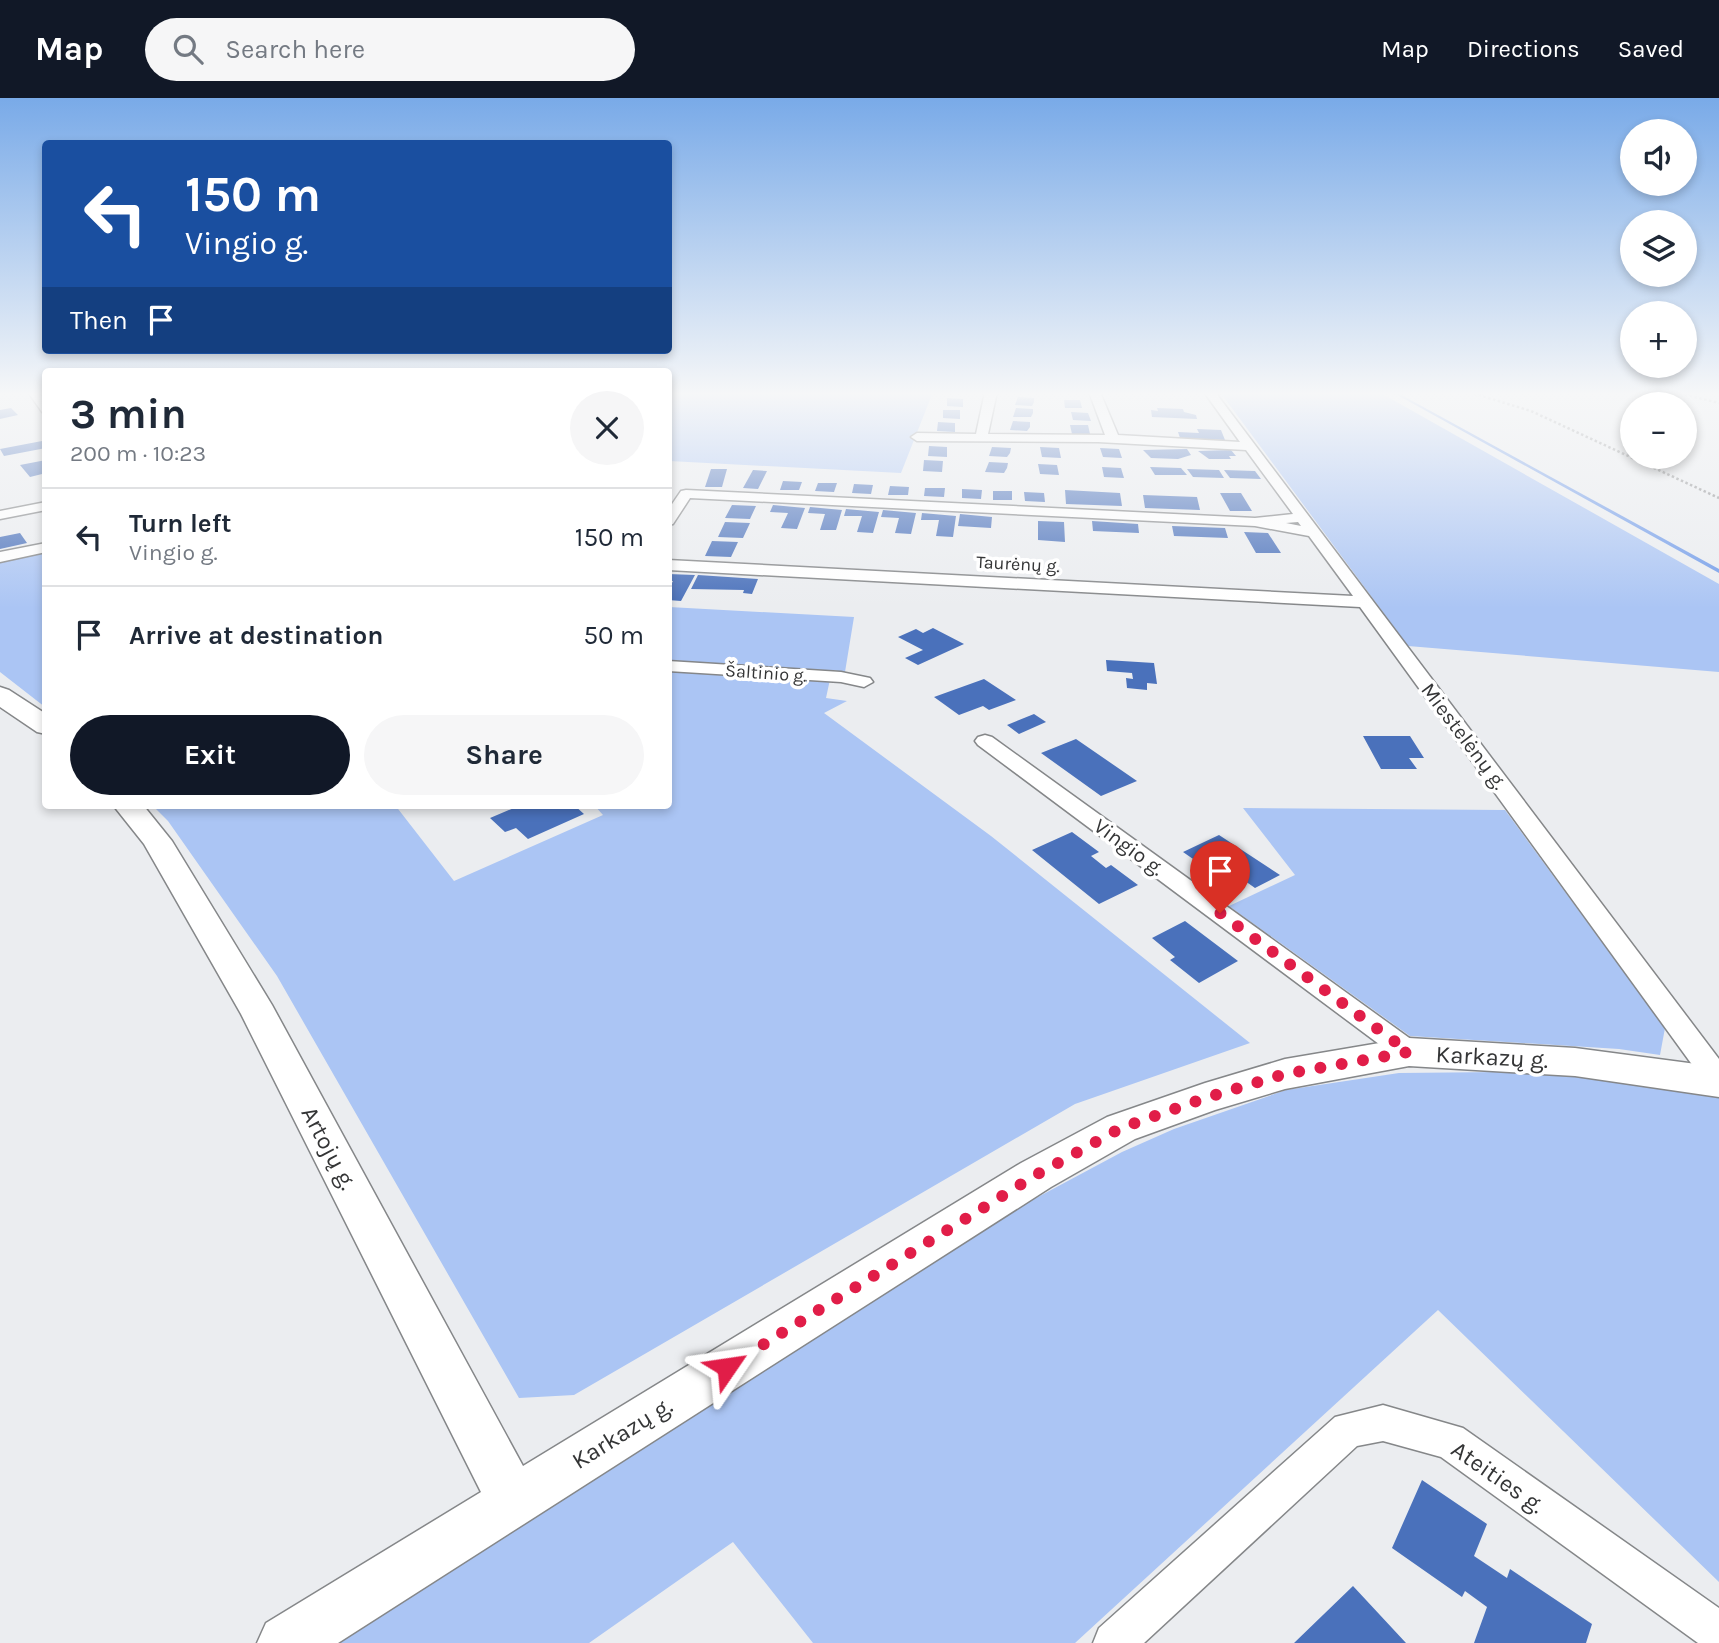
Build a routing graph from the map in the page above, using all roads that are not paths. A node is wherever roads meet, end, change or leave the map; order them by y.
1 (1262, 464) edge
2 (672, 494) edge
3 (685, 494) junction
4 (42, 507) edge
5 (672, 515) edge
6 (0, 516) edge
7 (1307, 525) junction
8 (42, 548) edge
9 (0, 557) edge
10 (672, 565) edge
11 (1365, 602) junction
12 (672, 666) edge
13 (864, 682) dead end
14 (0, 695) edge
15 (42, 723) edge
16 (985, 741) dead end
17 (131, 809) edge
18 (1409, 1052) junction
19 (1719, 1081) edge
20 (513, 1501) junction
21 (1719, 1633) edge
22 (286, 1643) edge
23 (1114, 1643) edge

1 - 7 street, Miestelėnų g.
2 - 3 street
3 - 5 street
3 - 7 street
4 - 6 street
7 - 11 street, Miestelėnų g.
8 - 9 street
10 - 11 street, Taurėnų g.
11 - 19 street, Miestelėnų g.
12 - 13 street, Šaltinio g.
14 - 15 main road
16 - 18 street, Vingio g.
17 - 20 main road, Artojų g.
18 - 19 main road, Karkazų g.
18 - 20 main road, Karkazų g.
20 - 22 main road, Karkazų g.
21 - 23 street, Ateities g.

